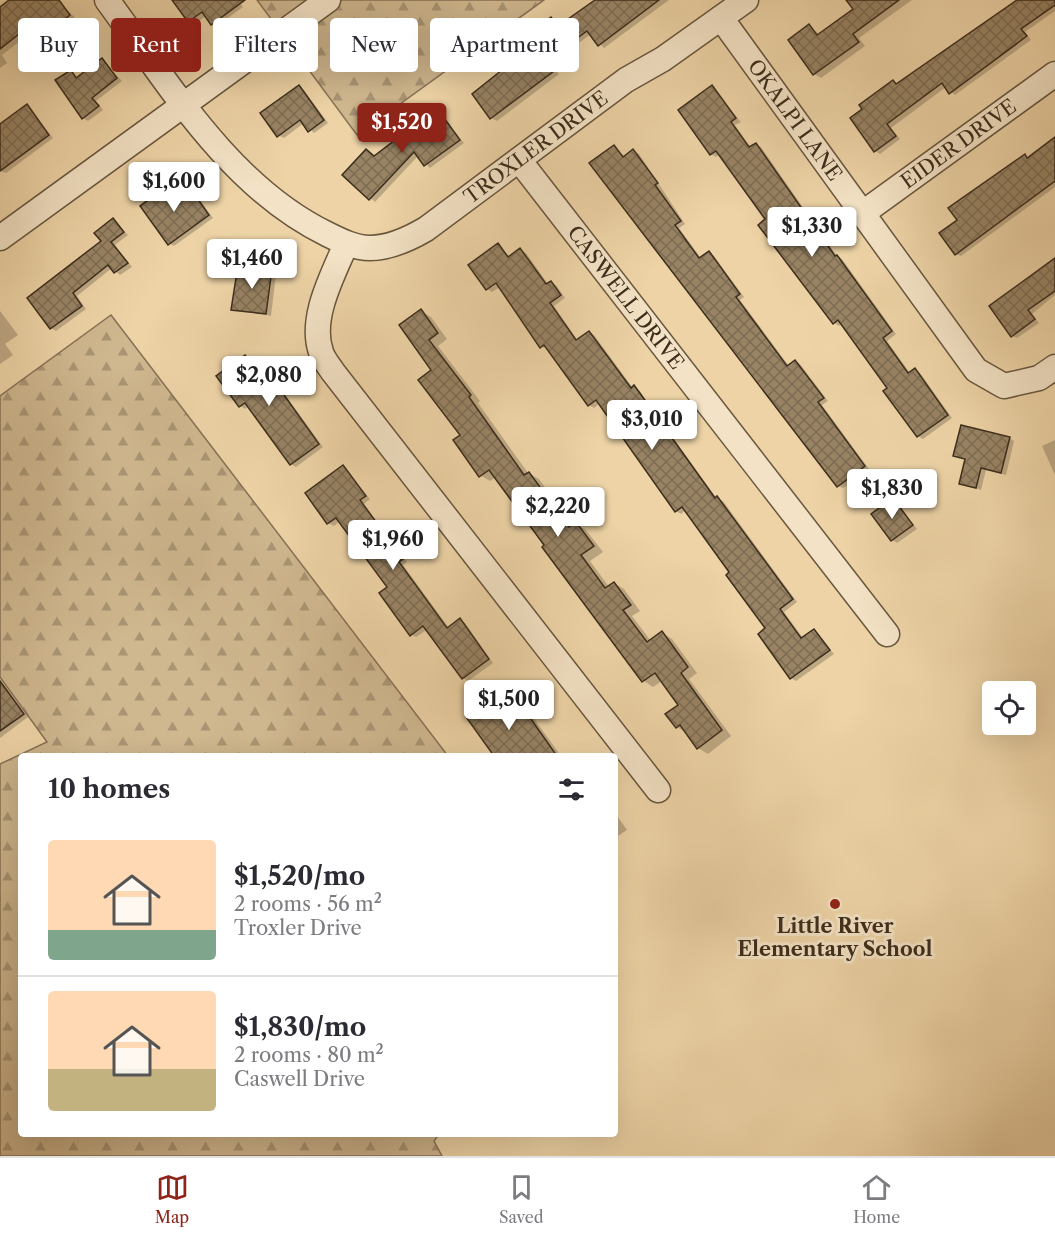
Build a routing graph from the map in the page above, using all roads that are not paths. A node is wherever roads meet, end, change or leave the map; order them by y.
1 (107, 0) edge
2 (328, 0) edge
3 (746, 0) edge
4 (721, 18) junction
5 (1055, 74) edge
6 (183, 104) junction
7 (519, 160) junction
8 (863, 213) junction
9 (0, 238) edge
10 (346, 244) junction
11 (1055, 367) edge
12 (887, 634) dead end
13 (658, 790) dead end

1 - 6 street
2 - 6 street
3 - 4 street, TROXLER DRIVE
4 - 7 street, TROXLER DRIVE
4 - 8 street, OKALPI LANE
5 - 8 street, EIDER DRIVE
6 - 9 street
6 - 10 street
7 - 10 street, TROXLER DRIVE
7 - 12 street, CASWELL DRIVE
8 - 11 street, OKALPI LANE
10 - 13 street

